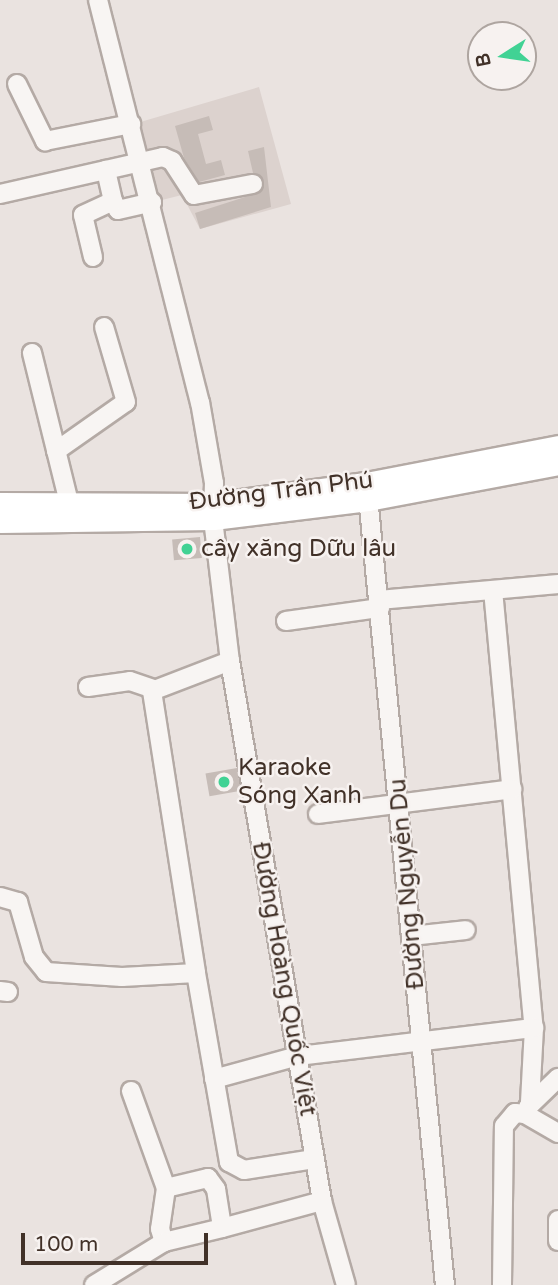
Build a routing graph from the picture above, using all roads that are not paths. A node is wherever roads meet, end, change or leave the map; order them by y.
1 (98, 0) edge
2 (16, 84) dead end
3 (131, 124) junction
4 (142, 162) junction
5 (106, 170) junction
6 (253, 184) dead end
7 (0, 194) edge
8 (113, 201) junction
9 (152, 202) junction
10 (93, 257) dead end
11 (104, 327) dead end
12 (32, 353) dead end
13 (558, 446) edge
14 (56, 451) junction
15 (558, 464) edge
16 (367, 491) junction
17 (0, 503) edge
18 (69, 503) junction
19 (212, 512) junction
20 (0, 522) edge
21 (558, 584) edge
22 (493, 590) junction
23 (380, 604) junction
24 (286, 621) dead end
25 (230, 661) junction
26 (88, 687) dead end
27 (153, 689) junction
28 (512, 789) junction
29 (399, 804) junction
30 (318, 814) dead end
31 (0, 897) edge
32 (466, 930) dead end
33 (411, 936) junction
34 (196, 973) junction
35 (534, 1028) junction
36 (422, 1042) junction
37 (298, 1056) junction
38 (558, 1078) edge
39 (214, 1079) junction
40 (131, 1091) dead end
41 (527, 1108) junction
42 (558, 1133) edge
43 (314, 1159) junction
44 (166, 1188) junction
45 (322, 1201) junction
46 (558, 1220) edge
47 (222, 1228) junction
48 (558, 1241) edge
49 (164, 1242) junction
50 (94, 1285) edge
51 (346, 1285) edge
52 (444, 1285) edge
53 (502, 1285) edge

1 - 3 street, Đường Hoàng Quốc Việt
2 - 3 street
3 - 4 street, Đường Hoàng Quốc Việt
4 - 5 street
4 - 6 street
4 - 9 street, Đường Hoàng Quốc Việt
5 - 7 street
5 - 8 street
8 - 9 street
8 - 10 street
9 - 19 street, Đường Hoàng Quốc Việt
11 - 14 street
12 - 14 street
13 - 16 main road, Đường Trần Phú
14 - 18 street
15 - 16 main road, Đường Trần Phú
16 - 19 main road, Đường Trần Phú
16 - 23 street, Đường Nguyễn Du
17 - 18 main road, Đường Trần Phú
18 - 19 main road, Đường Trần Phú
19 - 20 main road, Đường Trần Phú
19 - 25 street, Đường Hoàng Quốc Việt
21 - 22 street
22 - 23 street
22 - 28 street
23 - 24 street
23 - 29 street, Đường Nguyễn Du
25 - 27 street
25 - 37 street, Đường Hoàng Quốc Việt
26 - 27 street
27 - 34 street
28 - 29 street
28 - 35 street
29 - 30 street
29 - 33 street, Đường Nguyễn Du
31 - 34 street
32 - 33 street
33 - 36 street, Đường Nguyễn Du
34 - 39 street
35 - 36 street
35 - 41 street
36 - 37 street
36 - 52 street, Đường Nguyễn Du
37 - 39 street
37 - 43 street, Đường Hoàng Quốc Việt
38 - 41 street
39 - 43 street
40 - 44 street
41 - 42 street
41 - 53 street
43 - 45 street, Đường Hoàng Quốc Việt
44 - 47 street
44 - 49 street
45 - 47 street
45 - 51 street, Đường Hoàng Quốc Việt
46 - 48 street
47 - 49 street
49 - 50 street

